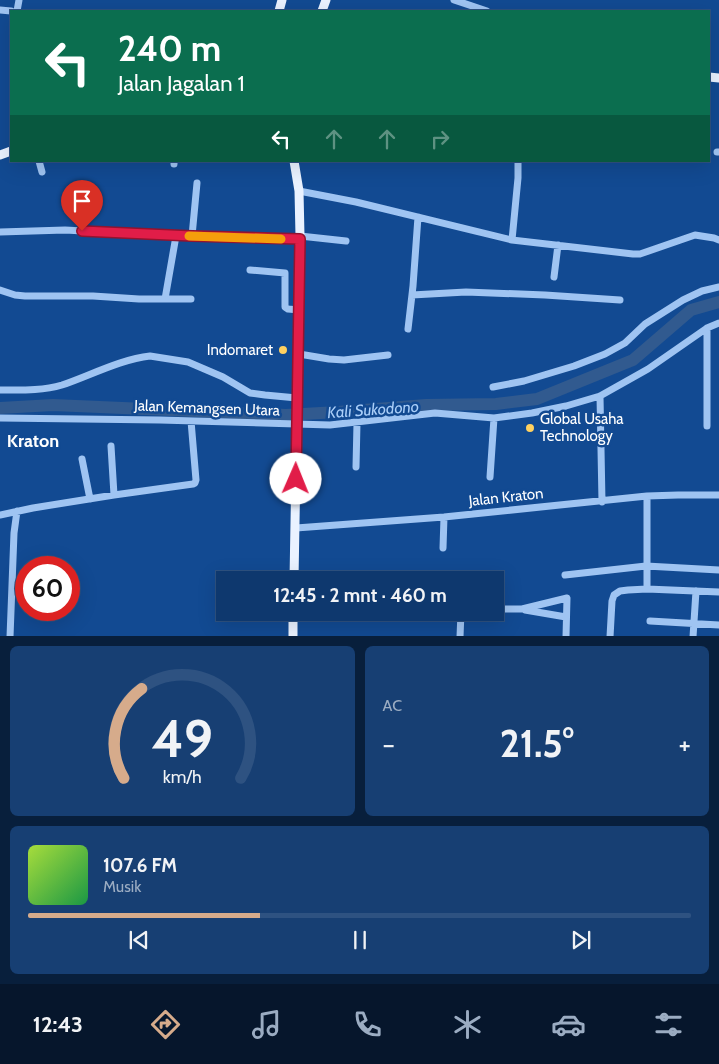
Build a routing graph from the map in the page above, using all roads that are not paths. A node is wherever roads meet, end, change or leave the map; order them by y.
1 (454, 0) edge
2 (484, 10) edge
3 (40, 162) edge
4 (294, 162) edge
5 (518, 162) edge
6 (42, 172) dead end
7 (197, 183) dead end
8 (299, 191) junction
9 (418, 218) junction
10 (0, 232) edge
11 (176, 236) junction
12 (192, 236) junction
13 (300, 237) junction
14 (512, 240) junction
15 (719, 240) edge
16 (346, 241) dead end
17 (558, 245) junction
18 (250, 270) dead end
19 (554, 277) dead end
20 (719, 287) edge
21 (0, 290) edge
22 (412, 294) junction
23 (164, 299) junction
24 (191, 299) dead end
25 (620, 300) dead end
26 (299, 310) junction
27 (719, 323) edge
28 (707, 328) junction
29 (408, 329) dead end
30 (299, 354) junction
31 (388, 355) dead end
32 (493, 387) dead end
33 (0, 390) edge
34 (600, 396) junction
35 (297, 400) junction
36 (0, 418) edge
37 (494, 418) junction
38 (191, 421) junction
39 (296, 421) junction
40 (357, 423) junction
41 (707, 426) dead end
42 (111, 446) dead end
43 (82, 459) dead end
44 (356, 467) dead end
45 (490, 477) dead end
46 (114, 495) junction
47 (719, 495) edge
48 (647, 496) junction
49 (90, 499) junction
50 (602, 502) junction
51 (17, 511) junction
52 (0, 513) edge
53 (444, 517) junction
54 (296, 528) junction
55 (443, 548) dead end
56 (646, 566) junction
57 (719, 570) edge
58 (294, 571) edge
59 (565, 575) dead end
60 (647, 589) junction
61 (696, 591) junction
62 (719, 592) edge
63 (504, 608) edge
64 (522, 609) junction
65 (566, 617) junction
66 (294, 621) edge
67 (461, 621) edge
68 (650, 621) dead end
69 (694, 624) junction
70 (719, 625) edge
71 (10, 636) edge
72 (293, 636) edge
73 (460, 636) edge
74 (566, 636) edge
75 (610, 636) edge
76 (693, 636) edge

1 - 2 street
3 - 6 street
4 - 8 main road
5 - 14 street
7 - 12 street
8 - 9 street
8 - 13 main road
9 - 14 street
9 - 22 street
10 - 11 street
11 - 12 street
11 - 23 street
12 - 13 street
13 - 16 street
13 - 26 main road
14 - 17 street
15 - 17 street
17 - 19 street
18 - 26 street
20 - 32 street
21 - 23 street
22 - 25 street
22 - 29 street
23 - 24 street
26 - 30 main road
27 - 28 street, Jalan Kemangsen Utara
28 - 34 street, Jalan Kemangsen Utara
28 - 41 street
30 - 31 street
30 - 35 main road
33 - 35 street
34 - 37 street, Jalan Kemangsen Utara
34 - 50 street
35 - 39 main road
36 - 38 street, Jalan Kemangsen Utara
37 - 40 street, Jalan Kemangsen Utara
37 - 45 street
38 - 39 street, Jalan Kemangsen Utara
38 - 46 street
39 - 40 street, Jalan Kemangsen Utara
39 - 54 main road
40 - 44 street
42 - 46 street
43 - 49 street
46 - 49 street
47 - 48 street, Jalan Kraton
48 - 50 street, Jalan Kraton
48 - 56 street
49 - 51 street
50 - 53 street, Jalan Kraton
51 - 52 street
51 - 71 street
53 - 54 street, Jalan Kraton
53 - 55 street
54 - 58 main road
56 - 57 street
56 - 59 street
56 - 60 street
60 - 61 street
60 - 75 street
61 - 62 street
61 - 69 street
63 - 64 street
64 - 65 street
64 - 65 street
65 - 74 street
66 - 72 main road
67 - 73 street
68 - 69 street
69 - 70 street
69 - 76 street

